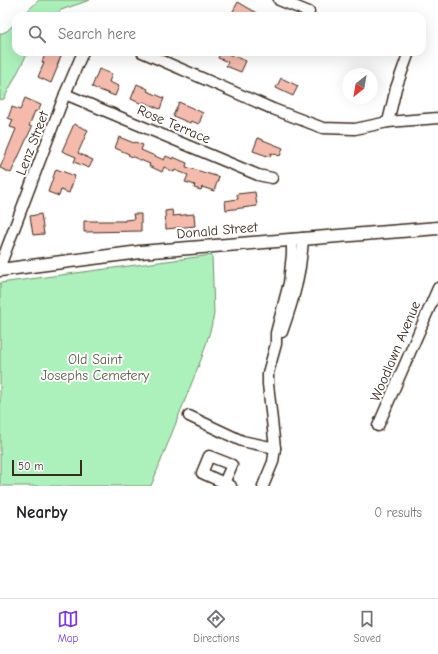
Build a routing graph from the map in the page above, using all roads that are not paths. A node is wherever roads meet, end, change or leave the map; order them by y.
1 (279, 0) edge
2 (309, 12) dead end
3 (81, 56) edge
4 (151, 56) edge
5 (408, 56) edge
6 (65, 94) junction
7 (438, 118) edge
8 (388, 122) junction
9 (272, 178) dead end
10 (438, 228) edge
11 (298, 238) junction
12 (0, 266) edge
13 (0, 270) edge
14 (438, 288) edge
15 (189, 416) dead end
16 (378, 426) dead end
17 (276, 448) junction
18 (263, 486) edge

1 - 2 street
3 - 6 street, Lenz Street
4 - 8 street
5 - 8 street
6 - 9 street, Rose Terrace
6 - 12 street, Lenz Street
7 - 8 street
10 - 11 street, Donald Street
11 - 13 street, Donald Street
11 - 17 street
14 - 16 street, Woodlawn Avenue
15 - 17 street
17 - 18 street

